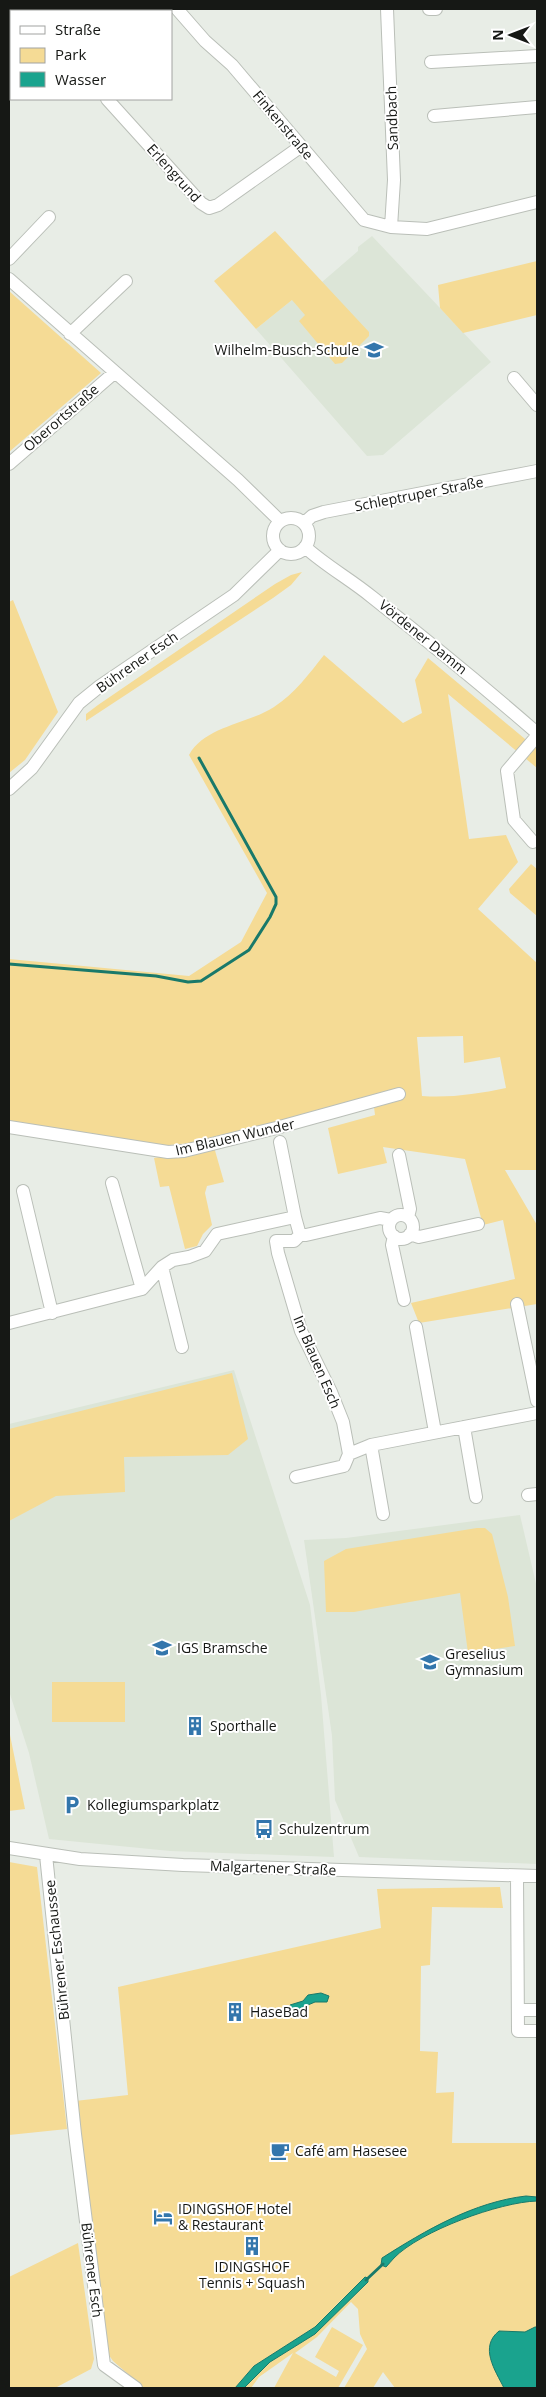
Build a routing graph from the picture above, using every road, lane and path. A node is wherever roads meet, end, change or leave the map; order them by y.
1 (387, 9) edge
2 (429, 9) edge
3 (436, 9) edge
4 (178, 12) edge
5 (537, 56) edge
6 (431, 62) dead end
7 (108, 100) edge
8 (537, 107) edge
9 (434, 116) dead end
10 (300, 147) junction
11 (537, 202) edge
12 (50, 217) dead end
13 (391, 227) junction
14 (9, 259) edge
15 (9, 280) edge
16 (126, 280) dead end
17 (70, 334) junction
18 (114, 373) junction
19 (514, 378) dead end
20 (537, 405) edge
21 (9, 464) edge
22 (537, 471) edge
23 (280, 521) junction
24 (304, 523) junction
25 (305, 547) junction
26 (280, 550) junction
27 (537, 734) edge
28 (9, 789) edge
29 (533, 842) dead end
30 (399, 1094) dead end
31 (9, 1127) edge
32 (280, 1142) dead end
33 (399, 1155) dead end
34 (112, 1183) dead end
35 (23, 1191) dead end
36 (295, 1217) junction
37 (408, 1217) junction
38 (391, 1220) junction
39 (269, 1224) junction
40 (478, 1224) dead end
41 (300, 1234) junction
42 (410, 1234) junction
43 (394, 1236) junction
44 (276, 1241) junction
45 (162, 1267) junction
46 (142, 1289) junction
47 (404, 1300) dead end
48 (517, 1304) dead end
49 (52, 1313) junction
50 (9, 1323) edge
51 (416, 1327) dead end
52 (182, 1347) dead end
53 (537, 1401) edge
54 (537, 1414) edge
55 (464, 1427) junction
56 (435, 1432) junction
57 (371, 1445) junction
58 (350, 1454) junction
59 (296, 1477) dead end
60 (476, 1497) dead end
61 (383, 1514) dead end
62 (9, 1848) edge
63 (46, 1854) junction
64 (517, 1876) junction
65 (537, 1876) edge
66 (518, 2010) junction
67 (537, 2010) edge
68 (537, 2031) edge
69 (75, 2134) joint
70 (136, 2388) edge

1 - 13 street, Sandbach
2 - 3 street
4 - 10 street, Finkenstraße
5 - 6 street
7 - 10 street, Erlengrund
8 - 9 street
10 - 13 street, Finkenstraße
11 - 13 street, Finkenstraße
12 - 14 street
15 - 17 street
16 - 17 street
17 - 18 street
18 - 21 street, Oberortstraße
18 - 23 street
19 - 20 street
22 - 24 street, Schleptruper Straße
23 - 24 street
23 - 26 street
24 - 25 street
25 - 26 street
25 - 27 street, Vördener Damm
26 - 28 street, Bührener Esch
27 - 29 street, Vördener Damm
30 - 31 street, Im Blauen Wunder
32 - 36 street
33 - 37 street
34 - 46 street
35 - 49 street
36 - 39 street
36 - 41 street
37 - 38 street
37 - 42 street
38 - 41 street
38 - 43 street
39 - 44 street, Im Blauen Esch
39 - 45 street
40 - 42 street
41 - 44 street
42 - 43 street
43 - 47 street
44 - 58 street, Im Blauen Esch
45 - 46 street
45 - 52 street
46 - 49 street
48 - 53 street
49 - 50 street
51 - 56 street
54 - 55 street
55 - 56 street
55 - 60 street
56 - 57 street
57 - 58 street
57 - 61 street
58 - 59 street
62 - 63 street, Malgartener Straße
63 - 64 street, Malgartener Straße
63 - 69 street, Bührener Eschaussee
64 - 65 street, Malgartener Straße
64 - 66 street
66 - 67 street
66 - 68 street
69 - 70 street, Bührener Esch

